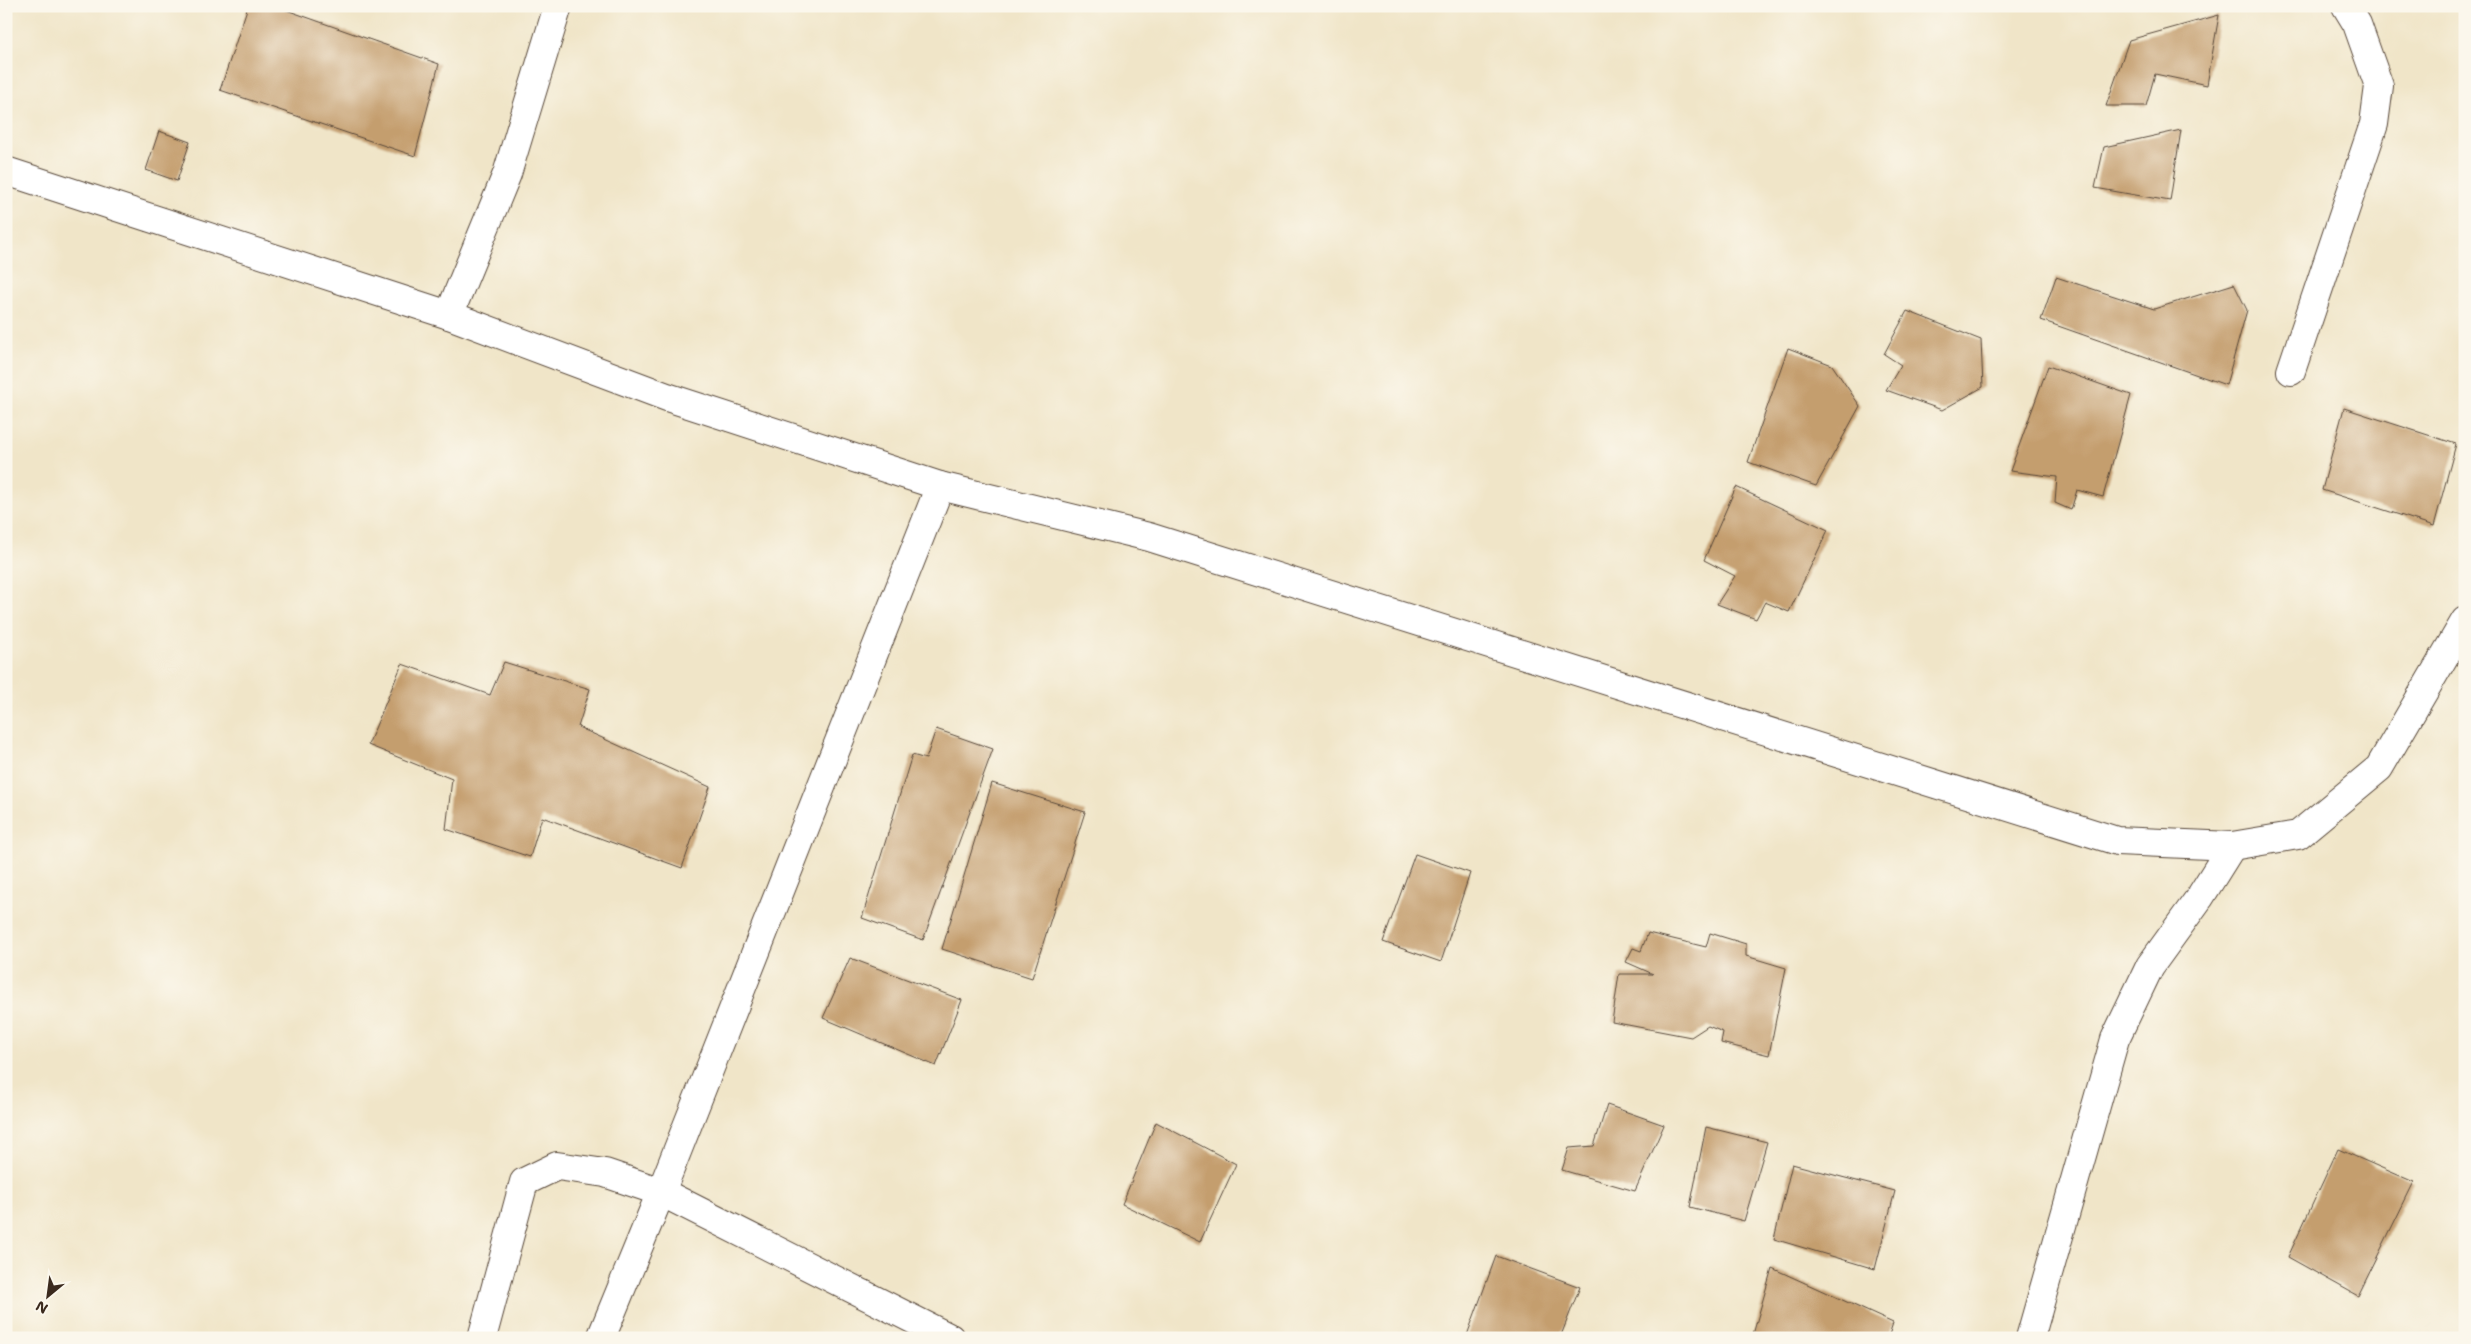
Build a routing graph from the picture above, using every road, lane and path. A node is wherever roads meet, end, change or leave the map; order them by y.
1 (558, 6) edge
2 (2346, 6) edge
3 (6, 171) edge
4 (449, 315) junction
5 (2291, 371) dead end
6 (940, 486) junction
7 (2465, 621) edge
8 (2232, 846) junction
9 (661, 1192) junction
10 (482, 1338) edge
11 (601, 1338) edge
12 (950, 1338) edge
13 (2030, 1338) edge

1 - 4 street
2 - 5 street
3 - 4 street
4 - 6 street
6 - 8 street
6 - 9 street
7 - 8 street
8 - 13 street
9 - 10 street
9 - 11 street
9 - 12 street

